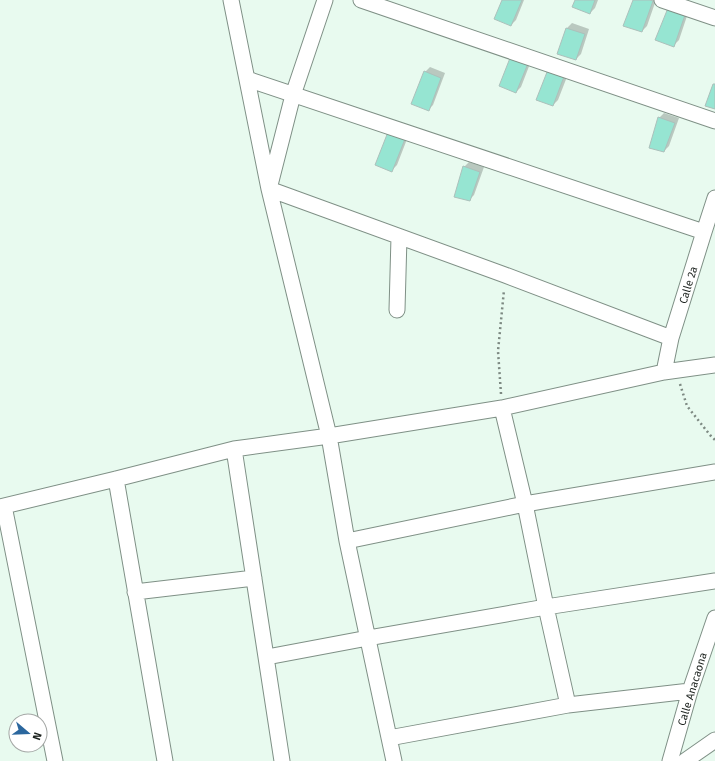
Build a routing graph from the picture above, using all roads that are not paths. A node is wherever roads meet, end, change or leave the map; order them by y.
1 (231, 0) edge
2 (325, 0) edge
3 (361, 0) edge
4 (662, 0) edge
5 (715, 18) edge
6 (247, 80) junction
7 (293, 95) junction
8 (715, 121) edge
9 (269, 189) junction
10 (715, 198) edge
11 (704, 232) junction
12 (399, 236) junction
13 (397, 310) dead end
14 (671, 338) junction
15 (715, 365) edge
16 (670, 371) junction
17 (502, 408) junction
18 (329, 436) junction
19 (234, 449) junction
20 (715, 472) edge
21 (116, 479) junction
22 (525, 504) junction
23 (2, 507) edge
24 (347, 541) junction
25 (254, 578) junction
26 (715, 581) edge
27 (135, 592) junction
28 (546, 607) junction
29 (715, 618) edge
30 (368, 638) junction
31 (267, 657) junction
32 (690, 691) junction
33 (568, 705) junction
34 (389, 738) junction
35 (715, 740) edge
36 (55, 761) edge
37 (165, 761) edge
38 (282, 761) edge
39 (394, 761) edge
40 (670, 761) edge
41 (685, 761) edge

1 - 6 street
2 - 7 street
3 - 8 street
4 - 5 street
6 - 7 street
6 - 9 street
7 - 9 street
7 - 11 street
9 - 12 street
9 - 18 street
10 - 11 street, Calle 2a
11 - 14 street, Calle 2a
12 - 13 street
12 - 14 street
14 - 16 street, Calle 2a
15 - 16 street
16 - 17 street
17 - 18 street
17 - 22 street
18 - 19 street
18 - 24 street
19 - 21 street
19 - 25 street
20 - 22 street
21 - 23 street
21 - 27 street
22 - 24 street
22 - 28 street
23 - 36 street
24 - 30 street
25 - 27 street
25 - 31 street
26 - 28 street
27 - 37 street
28 - 30 street
28 - 33 street
29 - 32 street, Calle Anacaona
30 - 31 street
30 - 34 street
31 - 38 street
32 - 33 street
32 - 40 street, Calle Anacaona
33 - 34 street
34 - 39 street
35 - 41 street

